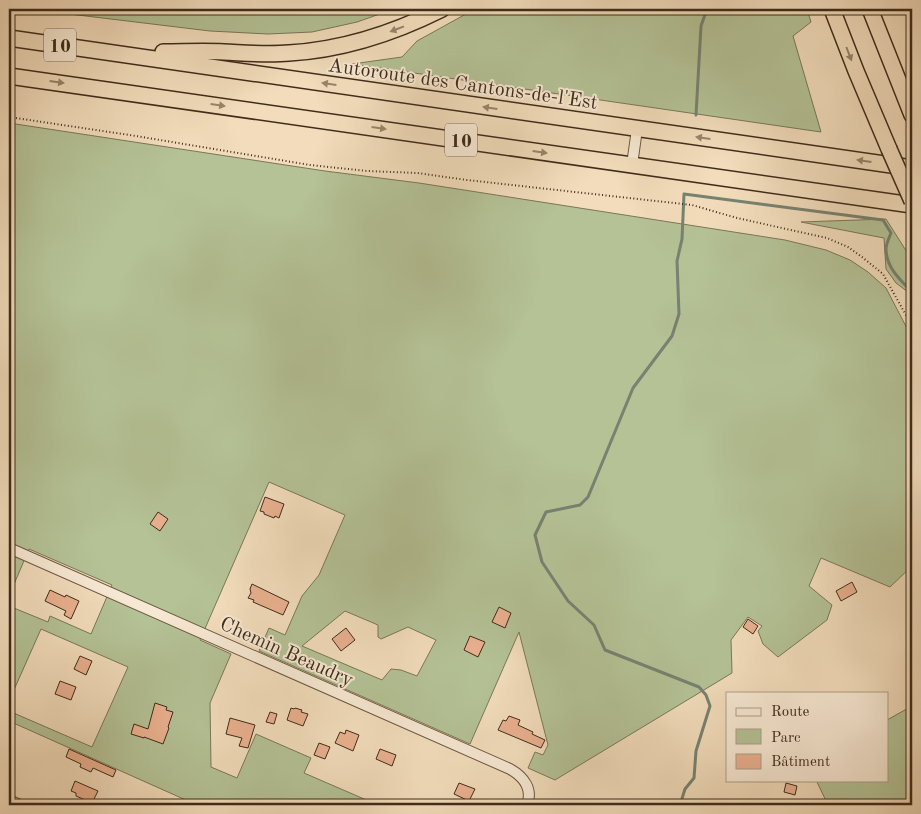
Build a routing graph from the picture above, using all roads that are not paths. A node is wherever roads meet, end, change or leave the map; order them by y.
1 (442, 9) edge
2 (832, 9) edge
3 (870, 9) edge
4 (9, 38) edge
5 (111, 52) junction
6 (9, 76) edge
7 (912, 115) edge
8 (637, 129) junction
9 (632, 165) junction
10 (912, 168) edge
11 (912, 201) edge
12 (912, 206) edge
13 (9, 548) edge
14 (9, 800) edge
15 (20, 805) edge
16 (527, 805) edge

1 -> 5 highway
2 -> 11 highway, bridge
3 - 7 highway
4 - 5 highway, Autoroute des Cantons-de-l'Est / 10
8 -> 5 highway, Autoroute des Cantons-de-l'Est / 10
6 -> 9 highway, 10
8 - 9 street
10 -> 8 highway, Autoroute des Cantons-de-l'Est / 10
9 - 12 highway, 10
13 - 16 street, Chemin Beaudry
14 - 15 street

